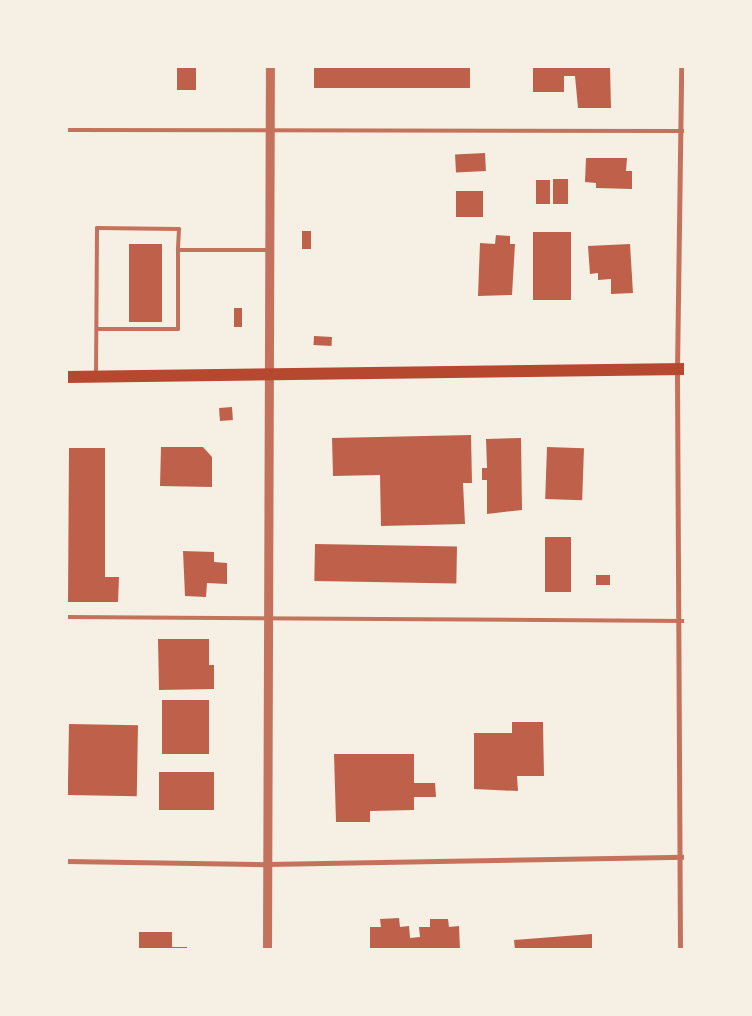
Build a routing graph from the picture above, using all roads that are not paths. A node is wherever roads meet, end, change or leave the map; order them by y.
1 (270, 66) edge
2 (681, 66) edge
3 (66, 130) edge
4 (272, 130) junction
5 (683, 131) edge
6 (178, 250) junction
7 (271, 250) junction
8 (97, 329) junction
9 (682, 369) edge
10 (269, 374) junction
11 (66, 377) edge
12 (96, 377) junction
13 (66, 617) edge
14 (266, 619) junction
15 (679, 621) junction
16 (686, 621) edge
17 (683, 857) edge
18 (66, 862) edge
19 (267, 864) junction
20 (267, 950) edge
21 (680, 950) edge

1 - 4 street
2 - 5 street
3 - 4 lane
4 - 5 lane
4 - 7 street
5 - 9 street
6 - 7 lane
6 - 8 lane
6 - 8 lane
7 - 10 street
8 - 12 lane
9 - 10 main road
9 - 15 street
10 - 12 main road
10 - 14 street
11 - 12 main road
13 - 14 lane
14 - 15 lane
14 - 19 street
15 - 16 lane
15 - 17 street
17 - 19 street
17 - 21 street
18 - 19 street
19 - 20 street

